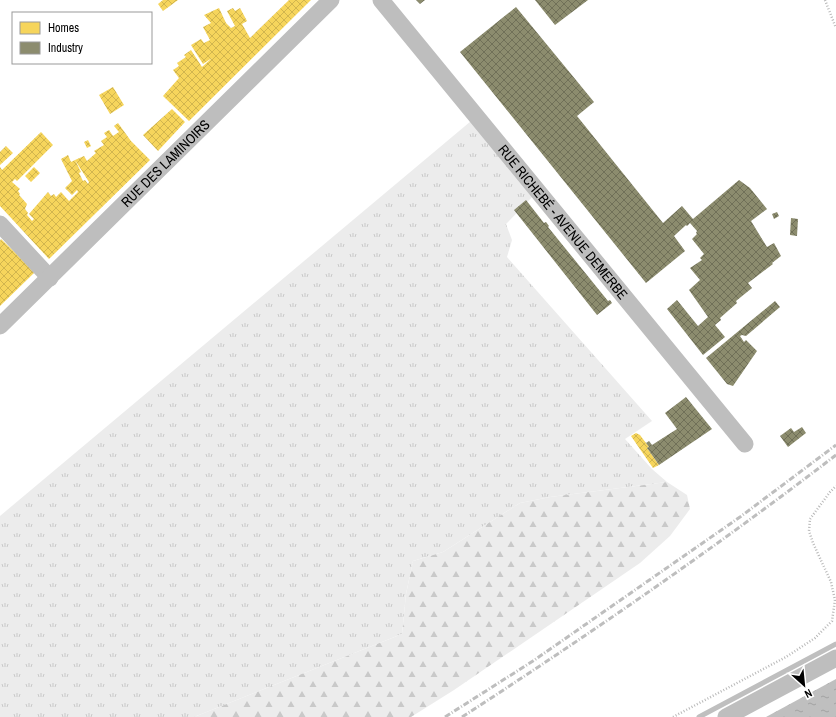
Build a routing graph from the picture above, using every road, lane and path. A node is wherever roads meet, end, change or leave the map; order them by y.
1 (330, 0) edge
2 (381, 0) edge
3 (825, 0) edge
4 (836, 28) edge
5 (0, 224) edge
6 (50, 278) junction
7 (0, 326) edge
8 (744, 444) dead end
9 (836, 486) edge
10 (836, 658) edge
11 (673, 717) edge
12 (726, 717) edge

1 - 6 street, RUE DES LAMINOIRS
2 - 8 street, RUE RICHEBÉ - AVENUE DEMERBE
3 - 4 path
5 - 6 street
6 - 7 street, RUE DES LAMINOIRS
9 - 11 path
10 - 12 street

